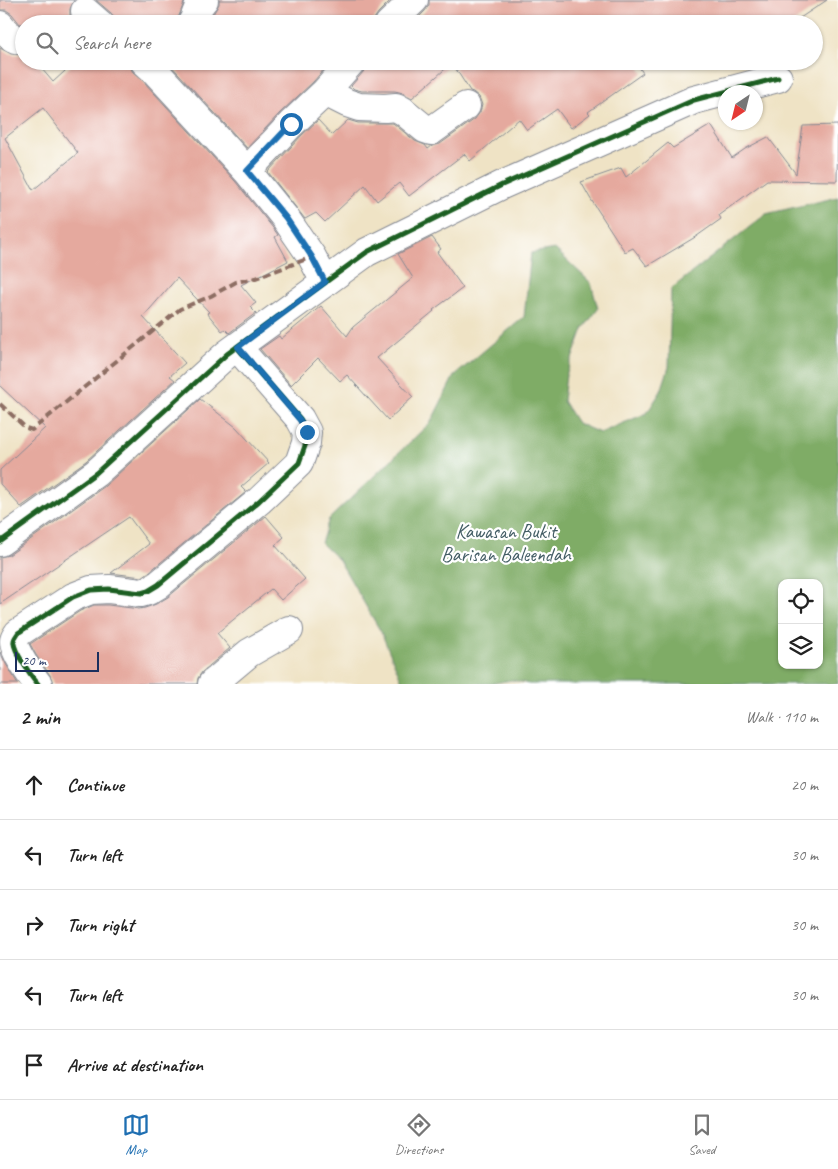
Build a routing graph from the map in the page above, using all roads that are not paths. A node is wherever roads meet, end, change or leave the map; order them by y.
1 (204, 0) edge
2 (414, 0) edge
3 (196, 15) edge
4 (398, 15) edge
5 (0, 25) edge
6 (15, 39) edge
7 (158, 70) edge
8 (344, 70) edge
9 (778, 78) dead end
10 (325, 92) junction
11 (466, 106) dead end
12 (247, 171) junction
13 (325, 282) junction
14 (238, 347) junction
15 (0, 542) edge
16 (289, 630) dead end
17 (38, 684) edge
18 (212, 684) edge

1 - 3 street
2 - 4 street
5 - 6 street
7 - 12 street
8 - 10 street
9 - 13 street
10 - 11 street
10 - 12 street
12 - 13 street
13 - 14 street
14 - 15 street
14 - 17 street
16 - 18 street

